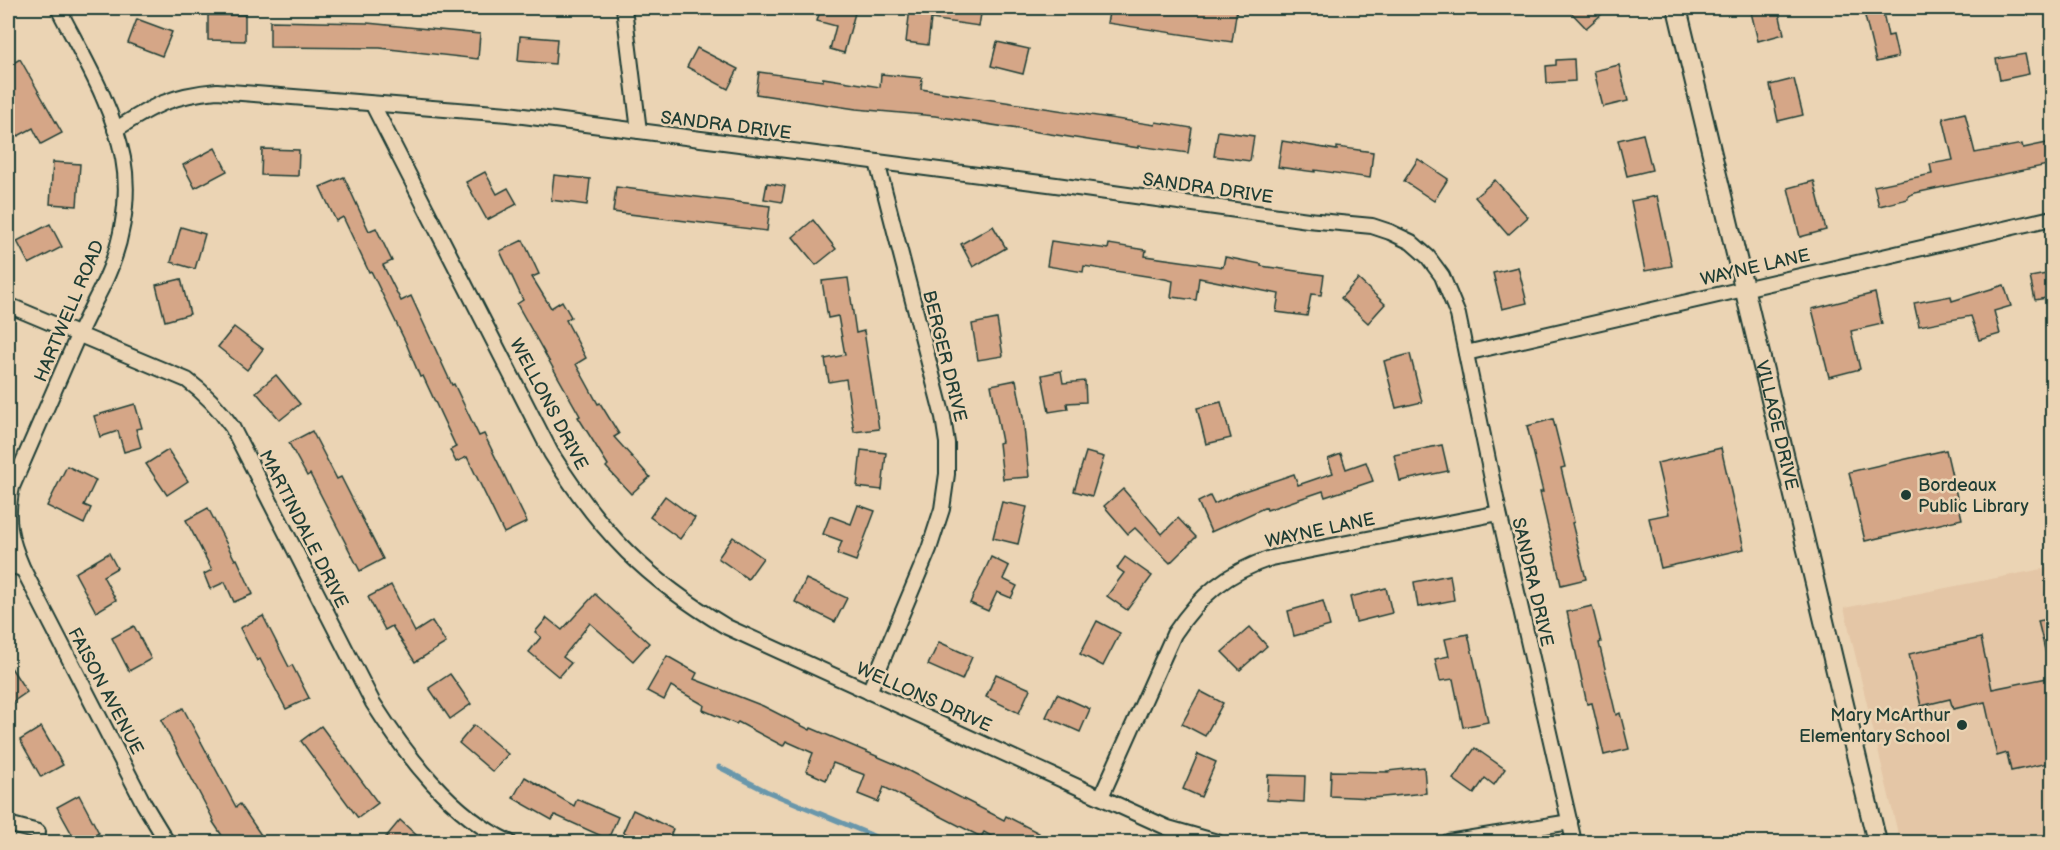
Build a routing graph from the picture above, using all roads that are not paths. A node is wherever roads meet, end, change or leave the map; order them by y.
1 (58, 8) edge
2 (624, 8) edge
3 (1677, 8) edge
4 (373, 105) junction
5 (115, 130) junction
6 (639, 132) junction
7 (877, 162) junction
8 (2052, 218) edge
9 (1744, 288) junction
10 (8, 305) edge
11 (79, 334) junction
12 (1466, 353) junction
13 (8, 506) edge
14 (1499, 513) junction
15 (8, 565) edge
16 (23, 569) junction
17 (869, 692) junction
18 (1101, 797) junction
19 (1570, 822) junction
20 (8, 824) edge
21 (38, 832) dead end
22 (167, 843) edge
23 (510, 843) edge
24 (1217, 843) edge
25 (1448, 843) edge
26 (1574, 843) edge
27 (1878, 843) edge

1 - 5 street, HARTWELL ROAD
2 - 6 street
3 - 9 main road, VILLAGE DRIVE
4 - 5 street
4 - 6 street, SANDRA DRIVE
4 - 17 street, WELLONS DRIVE
5 - 11 street, HARTWELL ROAD
6 - 7 street, SANDRA DRIVE
7 - 12 street, SANDRA DRIVE
7 - 17 street, BERGER DRIVE
8 - 9 street, WAYNE LANE
9 - 12 street, WAYNE LANE
9 - 27 main road, VILLAGE DRIVE
10 - 11 street, MARTINDALE DRIVE
11 - 13 street, HARTWELL ROAD
11 - 23 street, MARTINDALE DRIVE
12 - 14 street, SANDRA DRIVE
13 - 16 street, HARTWELL ROAD
14 - 18 street, WAYNE LANE
14 - 19 street, SANDRA DRIVE
15 - 16 street
16 - 22 street, FAISON AVENUE
17 - 18 street, WELLONS DRIVE
18 - 24 street, WELLONS DRIVE
19 - 25 street
19 - 26 street, SANDRA DRIVE
20 - 21 street

